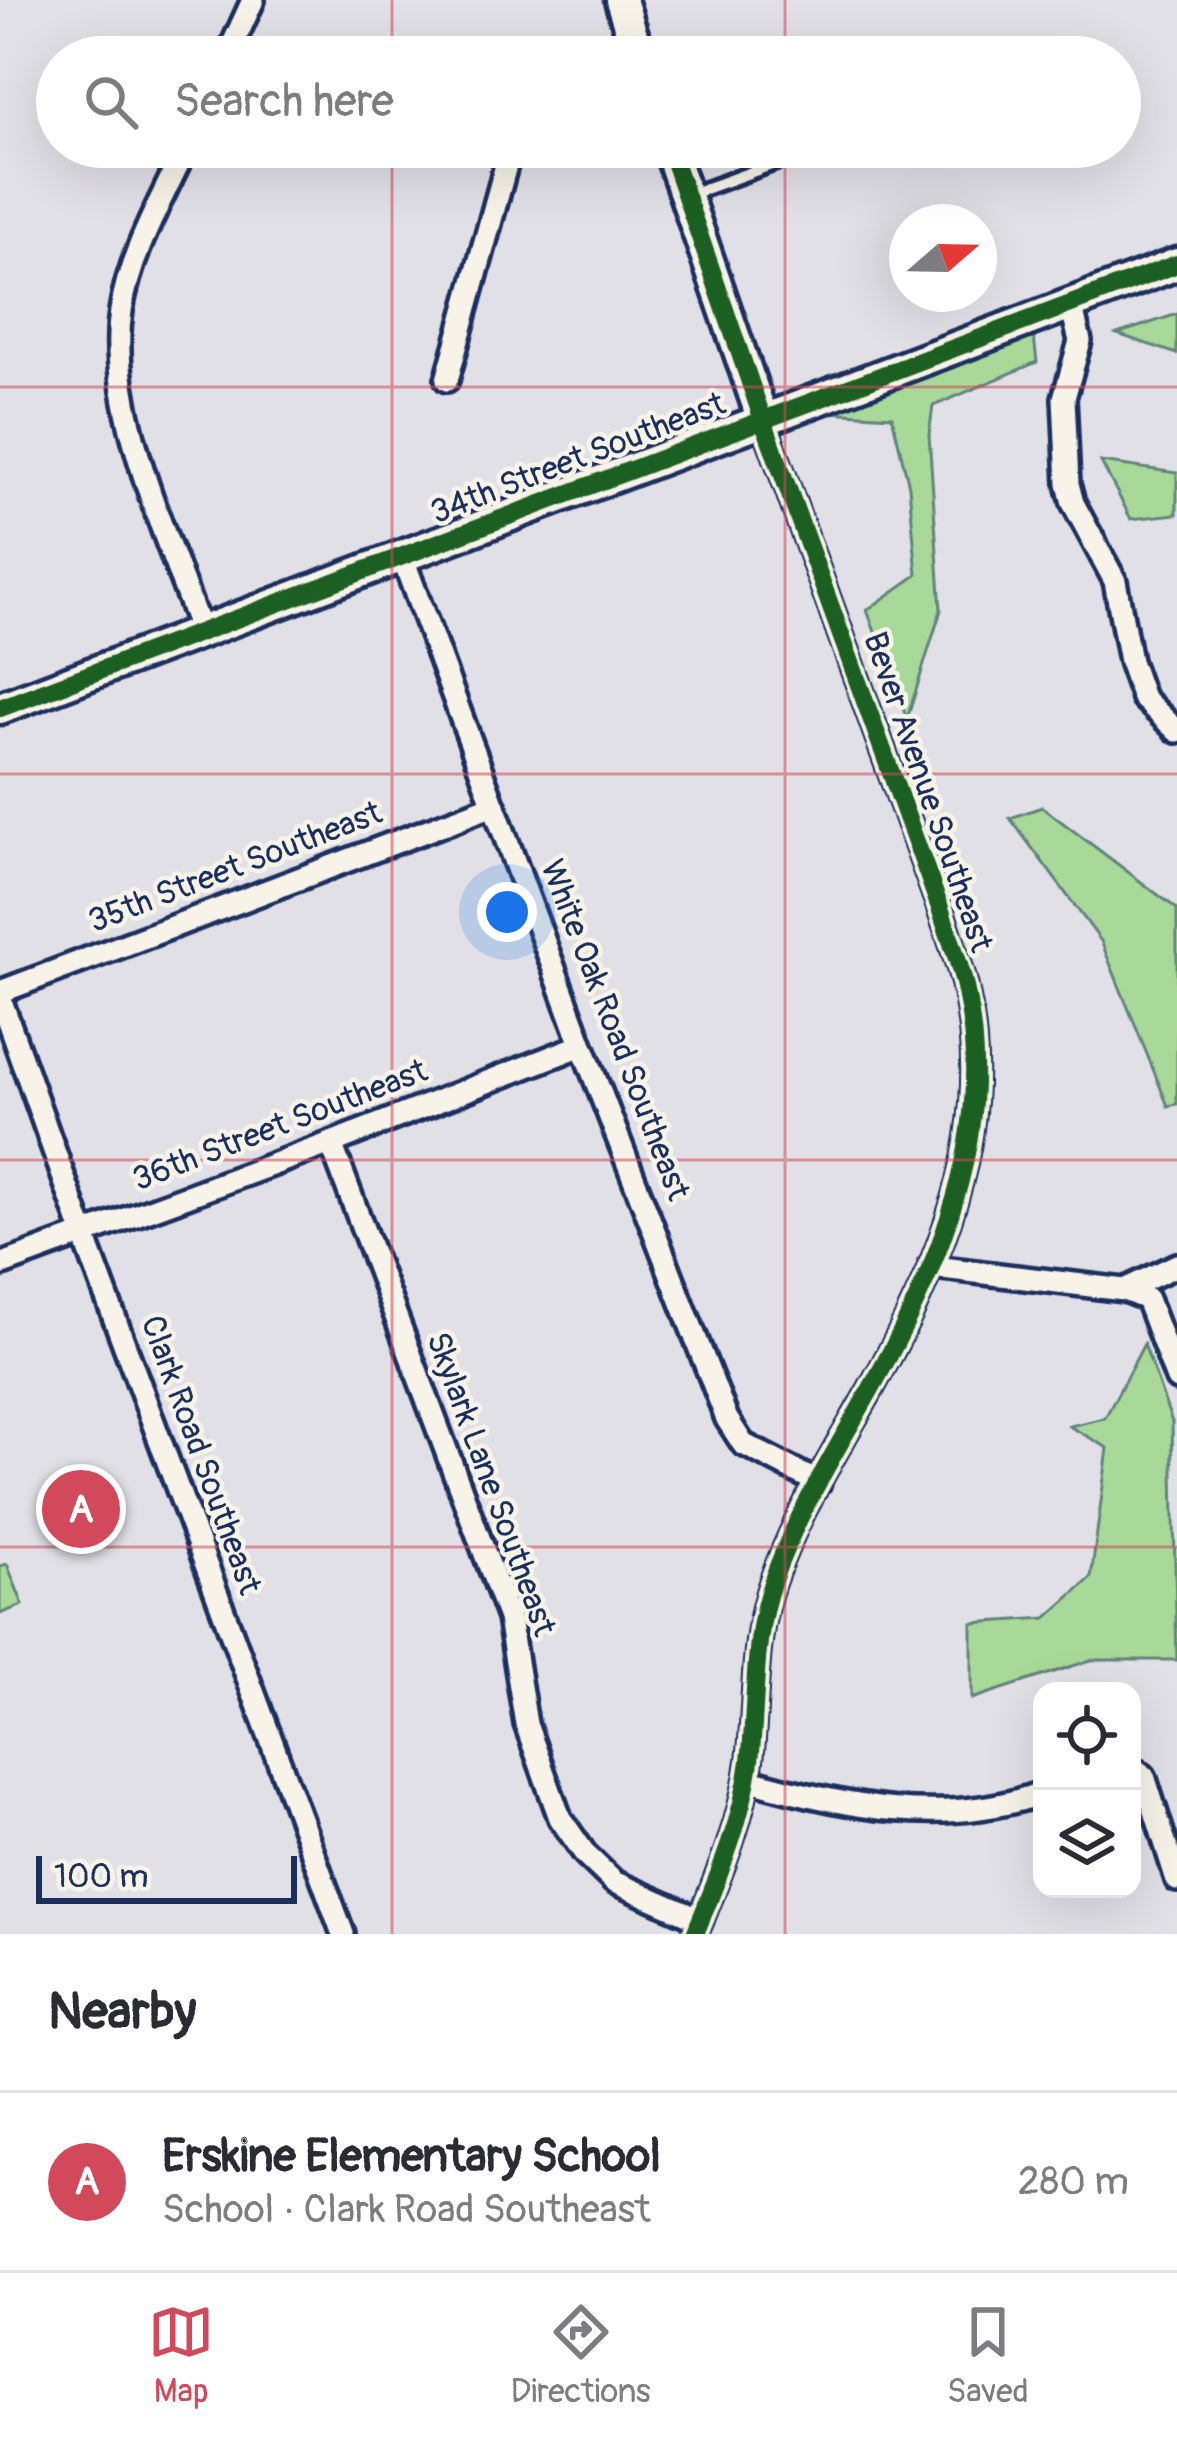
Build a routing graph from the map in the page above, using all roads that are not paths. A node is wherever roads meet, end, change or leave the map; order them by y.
1 (253, 0) edge
2 (621, 0) edge
3 (237, 36) edge
4 (632, 36) edge
5 (176, 168) edge
6 (506, 168) edge
7 (676, 168) edge
8 (763, 168) edge
9 (685, 196) junction
10 (1177, 264) edge
11 (1071, 304) junction
12 (447, 380) dead end
13 (763, 420) junction
14 (402, 556) junction
15 (201, 632) junction
16 (0, 708) edge
17 (1177, 731) edge
18 (494, 805) junction
19 (0, 995) edge
20 (582, 1045) junction
21 (331, 1143) junction
22 (83, 1234) junction
23 (0, 1265) edge
24 (1177, 1265) edge
25 (934, 1267) junction
26 (1124, 1290) junction
27 (1177, 1379) edge
28 (819, 1483) junction
29 (1141, 1774) edge
30 (747, 1779) junction
31 (1033, 1796) edge
32 (1177, 1880) edge
33 (698, 1927) edge
34 (343, 1934) edge

1 - 3 street
2 - 4 street
5 - 15 street
6 - 12 street
7 - 9 street, Bever Avenue Southeast
8 - 9 lane
9 - 13 street, Bever Avenue Southeast
10 - 11 street, 34th Street Southeast
11 - 13 street, 34th Street Southeast
11 - 17 street
13 - 14 street, 34th Street Southeast
13 - 25 street, Bever Avenue Southeast
14 - 15 street, 34th Street Southeast
14 - 18 street, White Oak Road Southeast
15 - 16 street, 34th Street Southeast
18 - 19 street, 35th Street Southeast
18 - 20 street, White Oak Road Southeast
19 - 22 street, Clark Road Southeast
20 - 21 street, 36th Street Southeast
20 - 28 street, White Oak Road Southeast
21 - 22 street, 36th Street Southeast
21 - 33 street, Skylark Lane Southeast
22 - 23 street, 36th Street Southeast
22 - 34 street, Clark Road Southeast
24 - 26 street
25 - 26 street
25 - 28 street, Bever Avenue Southeast
26 - 27 street
28 - 30 street, Bever Avenue Southeast
29 - 32 street
30 - 31 street
30 - 33 street, Bever Avenue Southeast

